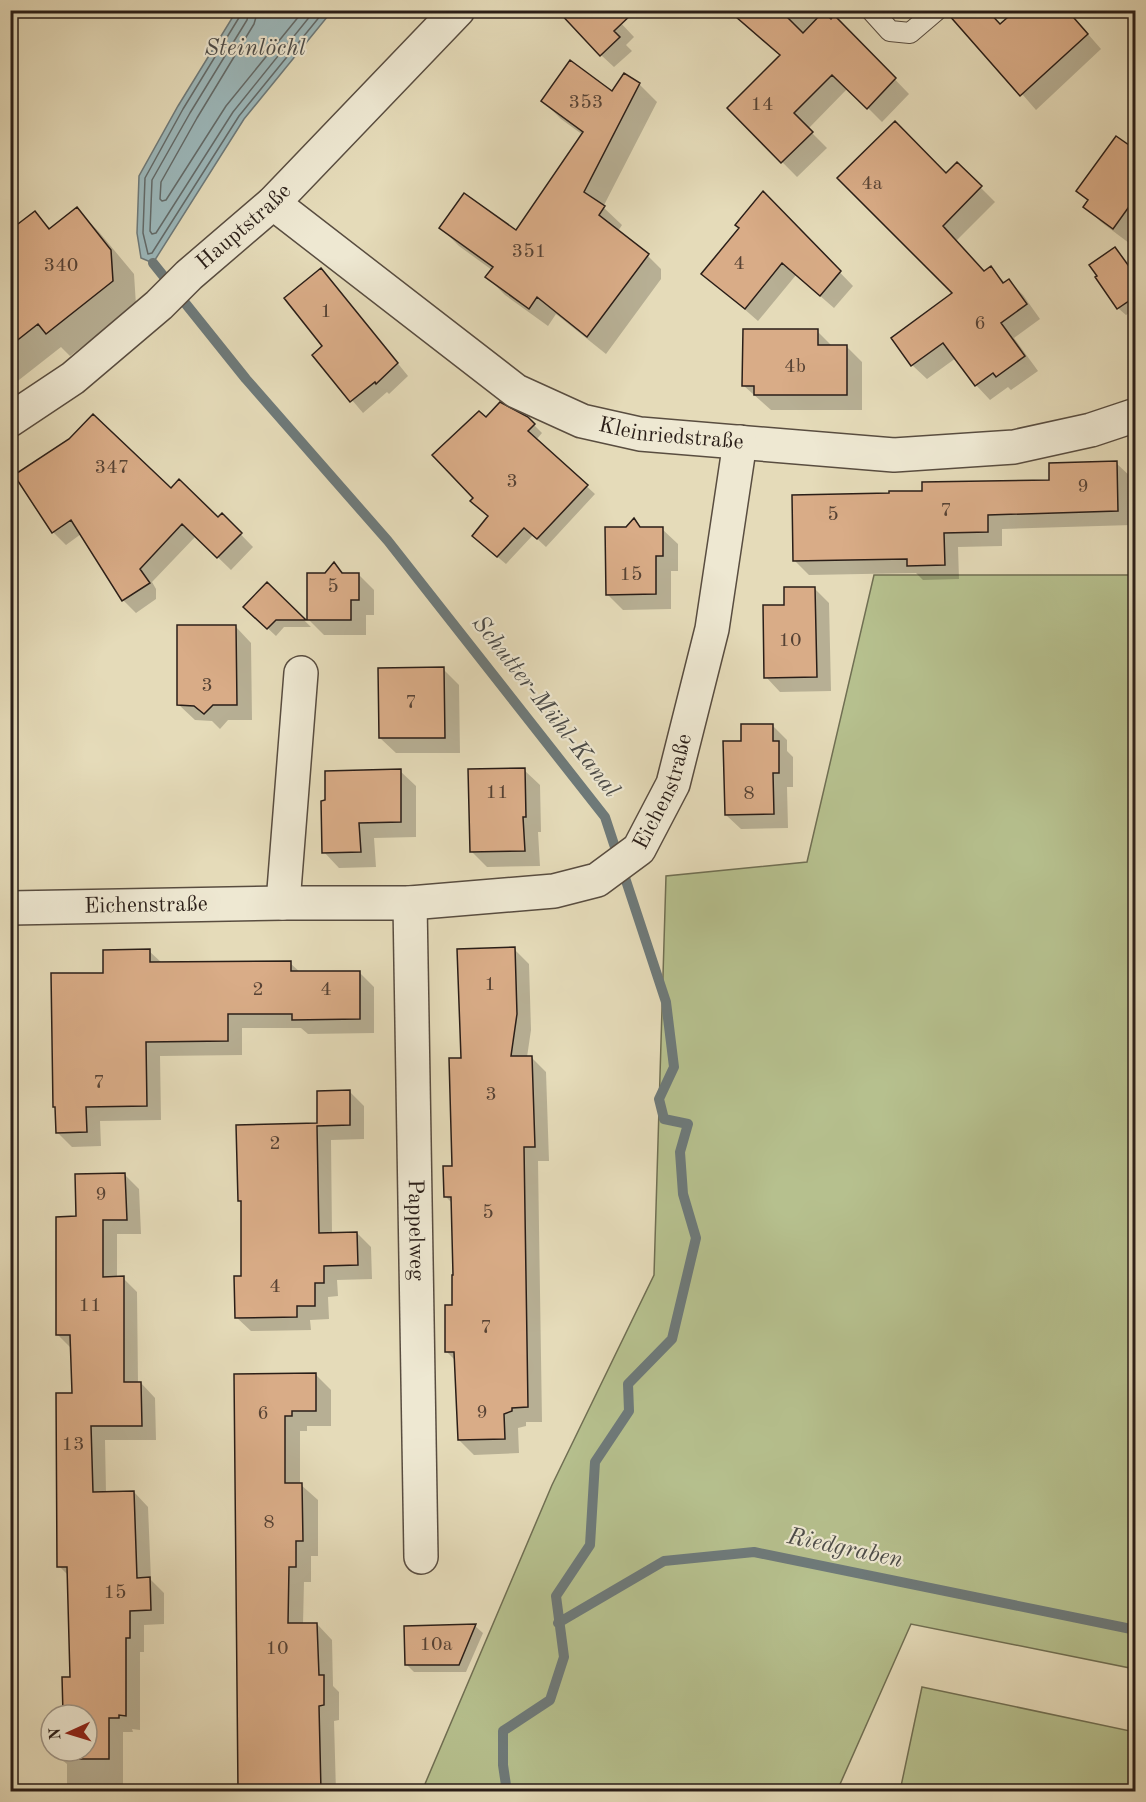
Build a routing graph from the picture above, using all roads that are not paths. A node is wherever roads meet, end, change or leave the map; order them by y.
1 (458, 10) edge
2 (871, 10) edge
3 (938, 10) edge
4 (273, 203) junction
5 (1136, 415) edge
6 (10, 420) edge
7 (740, 442) junction
8 (301, 673) dead end
9 (283, 903) junction
10 (411, 903) junction
11 (10, 908) edge
12 (421, 1557) dead end

1 - 4 street, Hauptstraße
2 - 3 lane
4 - 6 street, Hauptstraße
4 - 7 street, Kleinriedstraße
5 - 7 street, Kleinriedstraße
7 - 10 street, Eichenstraße
8 - 9 street
9 - 10 street, Eichenstraße
9 - 11 street, Eichenstraße
10 - 12 street, Pappelweg

